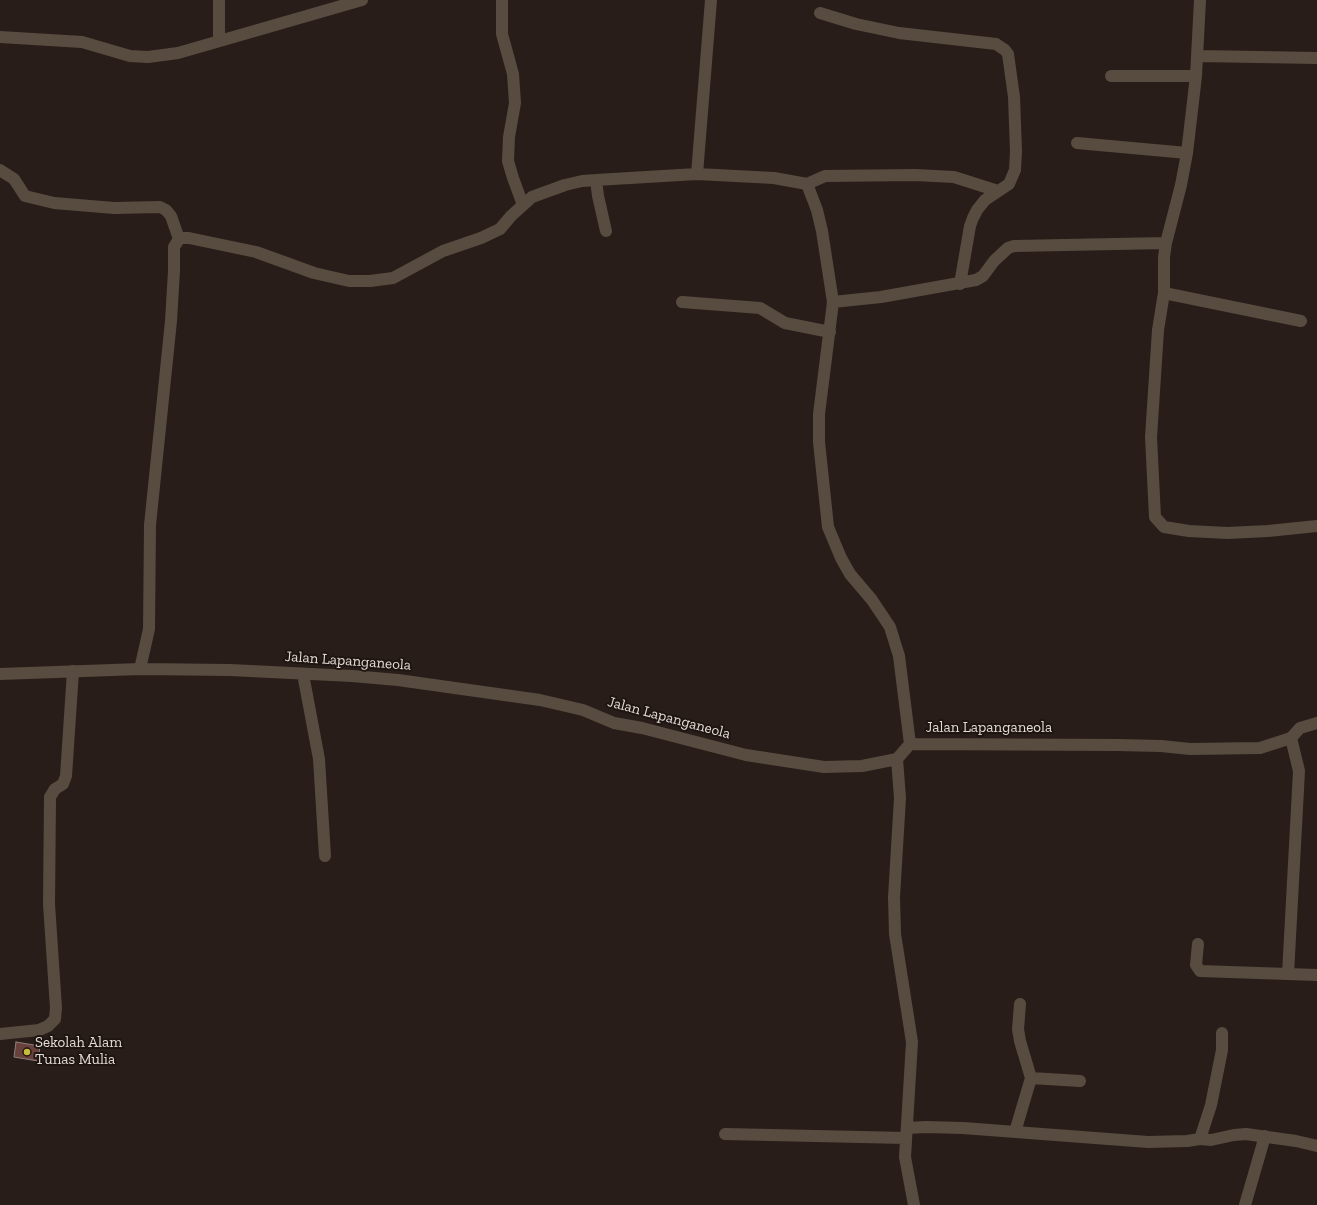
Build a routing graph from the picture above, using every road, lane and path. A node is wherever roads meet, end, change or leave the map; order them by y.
1 (218, 0) edge
2 (362, 0) edge
3 (502, 0) edge
4 (711, 0) edge
5 (1200, 0) edge
6 (820, 13) dead end
7 (0, 37) edge
8 (219, 41) junction
9 (1198, 56) junction
10 (1317, 58) edge
11 (1111, 76) dead end
12 (1196, 76) junction
13 (1077, 143) dead end
14 (1187, 153) junction
15 (0, 170) edge
16 (697, 174) junction
17 (596, 180) junction
18 (807, 184) junction
19 (998, 191) junction
20 (523, 205) junction
21 (606, 231) dead end
22 (179, 239) junction
23 (1166, 244) junction
24 (960, 284) junction
25 (1164, 293) junction
26 (682, 302) dead end
27 (833, 302) junction
28 (1301, 321) dead end
29 (830, 332) junction
30 (1317, 526) edge
31 (140, 669) junction
32 (73, 671) junction
33 (0, 674) edge
34 (303, 674) junction
35 (1317, 723) edge
36 (1291, 738) junction
37 (910, 744) junction
38 (897, 759) junction
39 (325, 856) dead end
40 (1198, 944) dead end
41 (1288, 974) junction
42 (1317, 975) edge
43 (1020, 1004) dead end
44 (1222, 1033) dead end
45 (0, 1034) edge
46 (1031, 1078) junction
47 (1080, 1081) dead end
48 (1015, 1132) junction
49 (906, 1133) junction
50 (725, 1134) dead end
51 (1265, 1136) junction
52 (1200, 1139) junction
53 (1317, 1146) edge
54 (914, 1205) edge
55 (1245, 1205) edge

1 - 8 street
2 - 8 street
3 - 20 street
4 - 16 street
5 - 9 street
6 - 19 street
7 - 8 street
9 - 10 street
9 - 12 street
11 - 12 street
12 - 14 street
13 - 14 street
14 - 23 street
15 - 22 street
16 - 17 street
16 - 18 street
17 - 20 street
17 - 21 street
18 - 19 street
18 - 27 street
19 - 24 street
20 - 22 street
22 - 31 street
23 - 24 street
23 - 25 street
24 - 27 street
25 - 28 street
25 - 30 street
26 - 29 street
27 - 29 street
29 - 37 street
31 - 32 street, Jalan Lapanganeola
31 - 34 street, Jalan Lapanganeola
32 - 33 street, Jalan Lapanganeola
32 - 45 street
34 - 38 street, Jalan Lapanganeola
34 - 39 street
35 - 36 street, Jalan Lapanganeola
36 - 37 street, Jalan Lapanganeola
36 - 41 street
37 - 38 street, Jalan Lapanganeola
38 - 49 street
40 - 41 street
41 - 42 street
43 - 46 street
44 - 52 street
46 - 47 street
46 - 48 street
48 - 49 street
48 - 52 street
49 - 50 street
49 - 54 street
51 - 52 street
51 - 53 street
51 - 55 street

